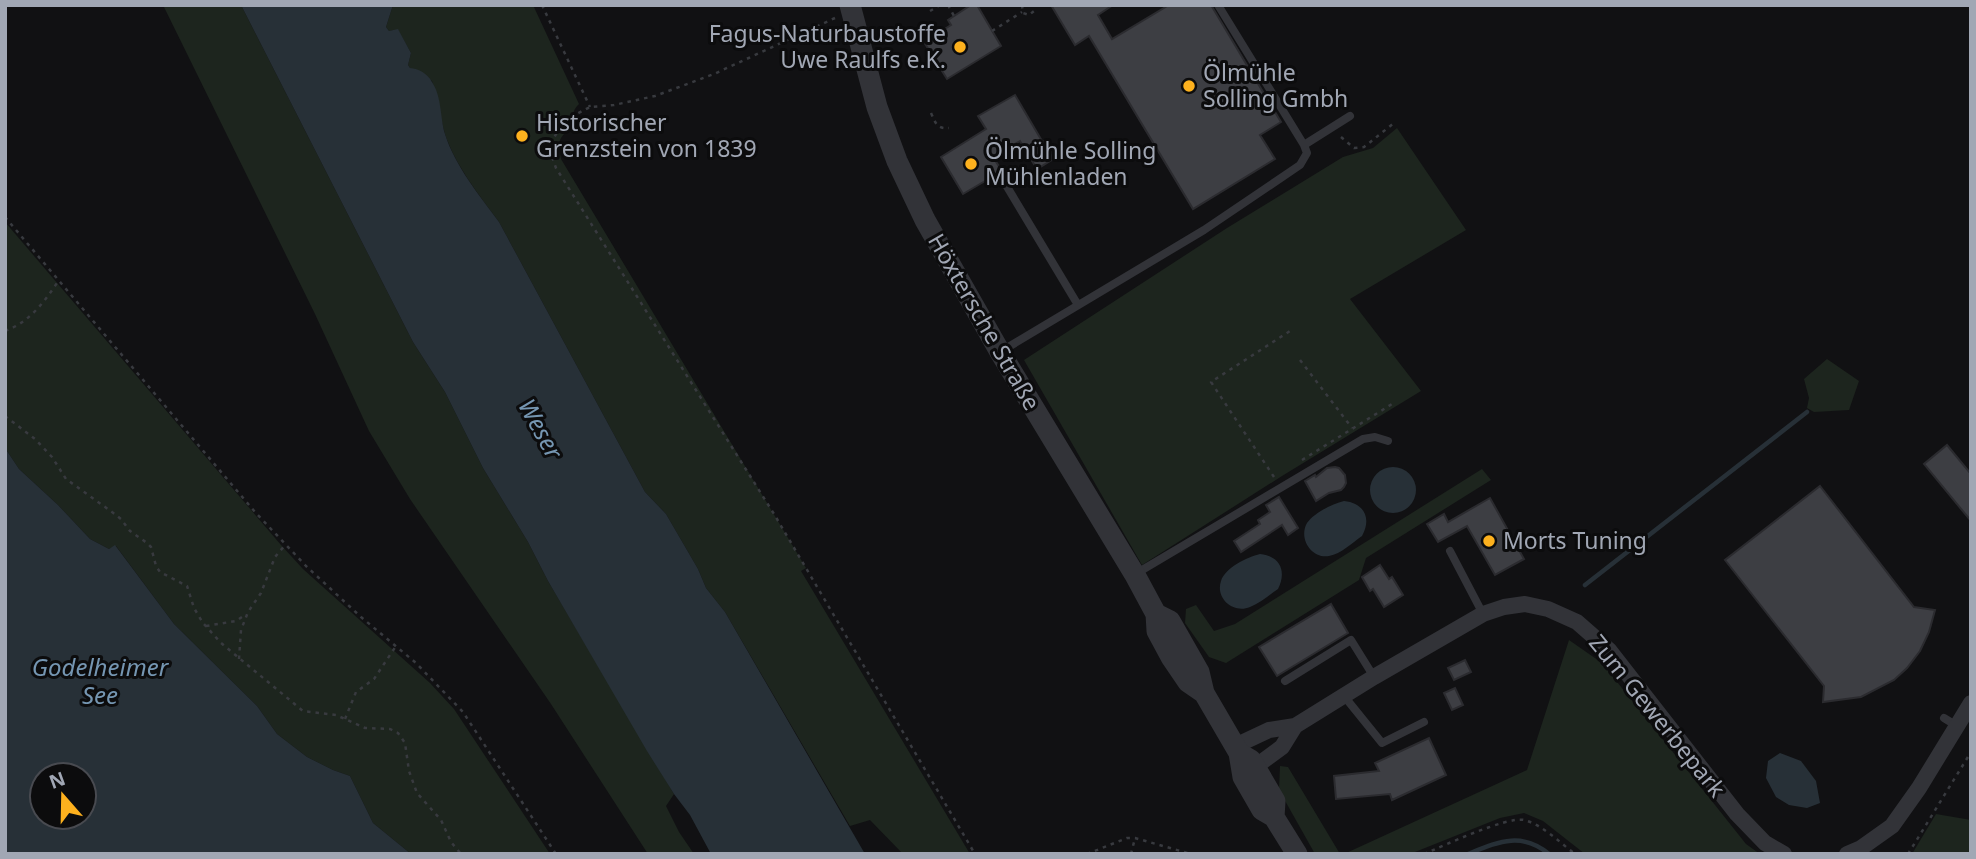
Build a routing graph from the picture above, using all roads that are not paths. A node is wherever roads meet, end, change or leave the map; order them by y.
1 (1218, 5) edge
2 (851, 8) edge
3 (1350, 116) dead end
4 (1304, 145) junction
5 (1006, 185) dead end
6 (1078, 305) junction
7 (1000, 352) junction
8 (1388, 441) dead end
9 (1450, 551) dead end
10 (1135, 575) junction
11 (1483, 614) junction
12 (1374, 677) junction
13 (1285, 681) dead end
14 (1344, 696) junction
15 (1971, 703) edge
16 (1424, 722) dead end
17 (1295, 726) junction
18 (1243, 755) junction
19 (1297, 854) edge
20 (1784, 854) edge
21 (1847, 854) edge

1 - 4 lane
2 - 7 street, Höxtersche Straße
3 - 4 lane
4 - 6 lane
5 - 6 lane
6 - 7 lane
7 - 10 street, Höxtersche Straße
8 - 10 lane
9 - 11 lane
10 - 18 street, Höxtersche Straße
11 - 12 street, Zum Gewerbepark
11 - 20 street, Zum Gewerbepark
12 - 13 lane
12 - 14 street, Zum Gewerbepark
14 - 16 lane
14 - 17 street, Zum Gewerbepark
15 - 21 street
17 - 18 street, Zum Gewerbepark
17 - 18 street, Zum Gewerbepark
18 - 19 street, Höxtersche Straße

